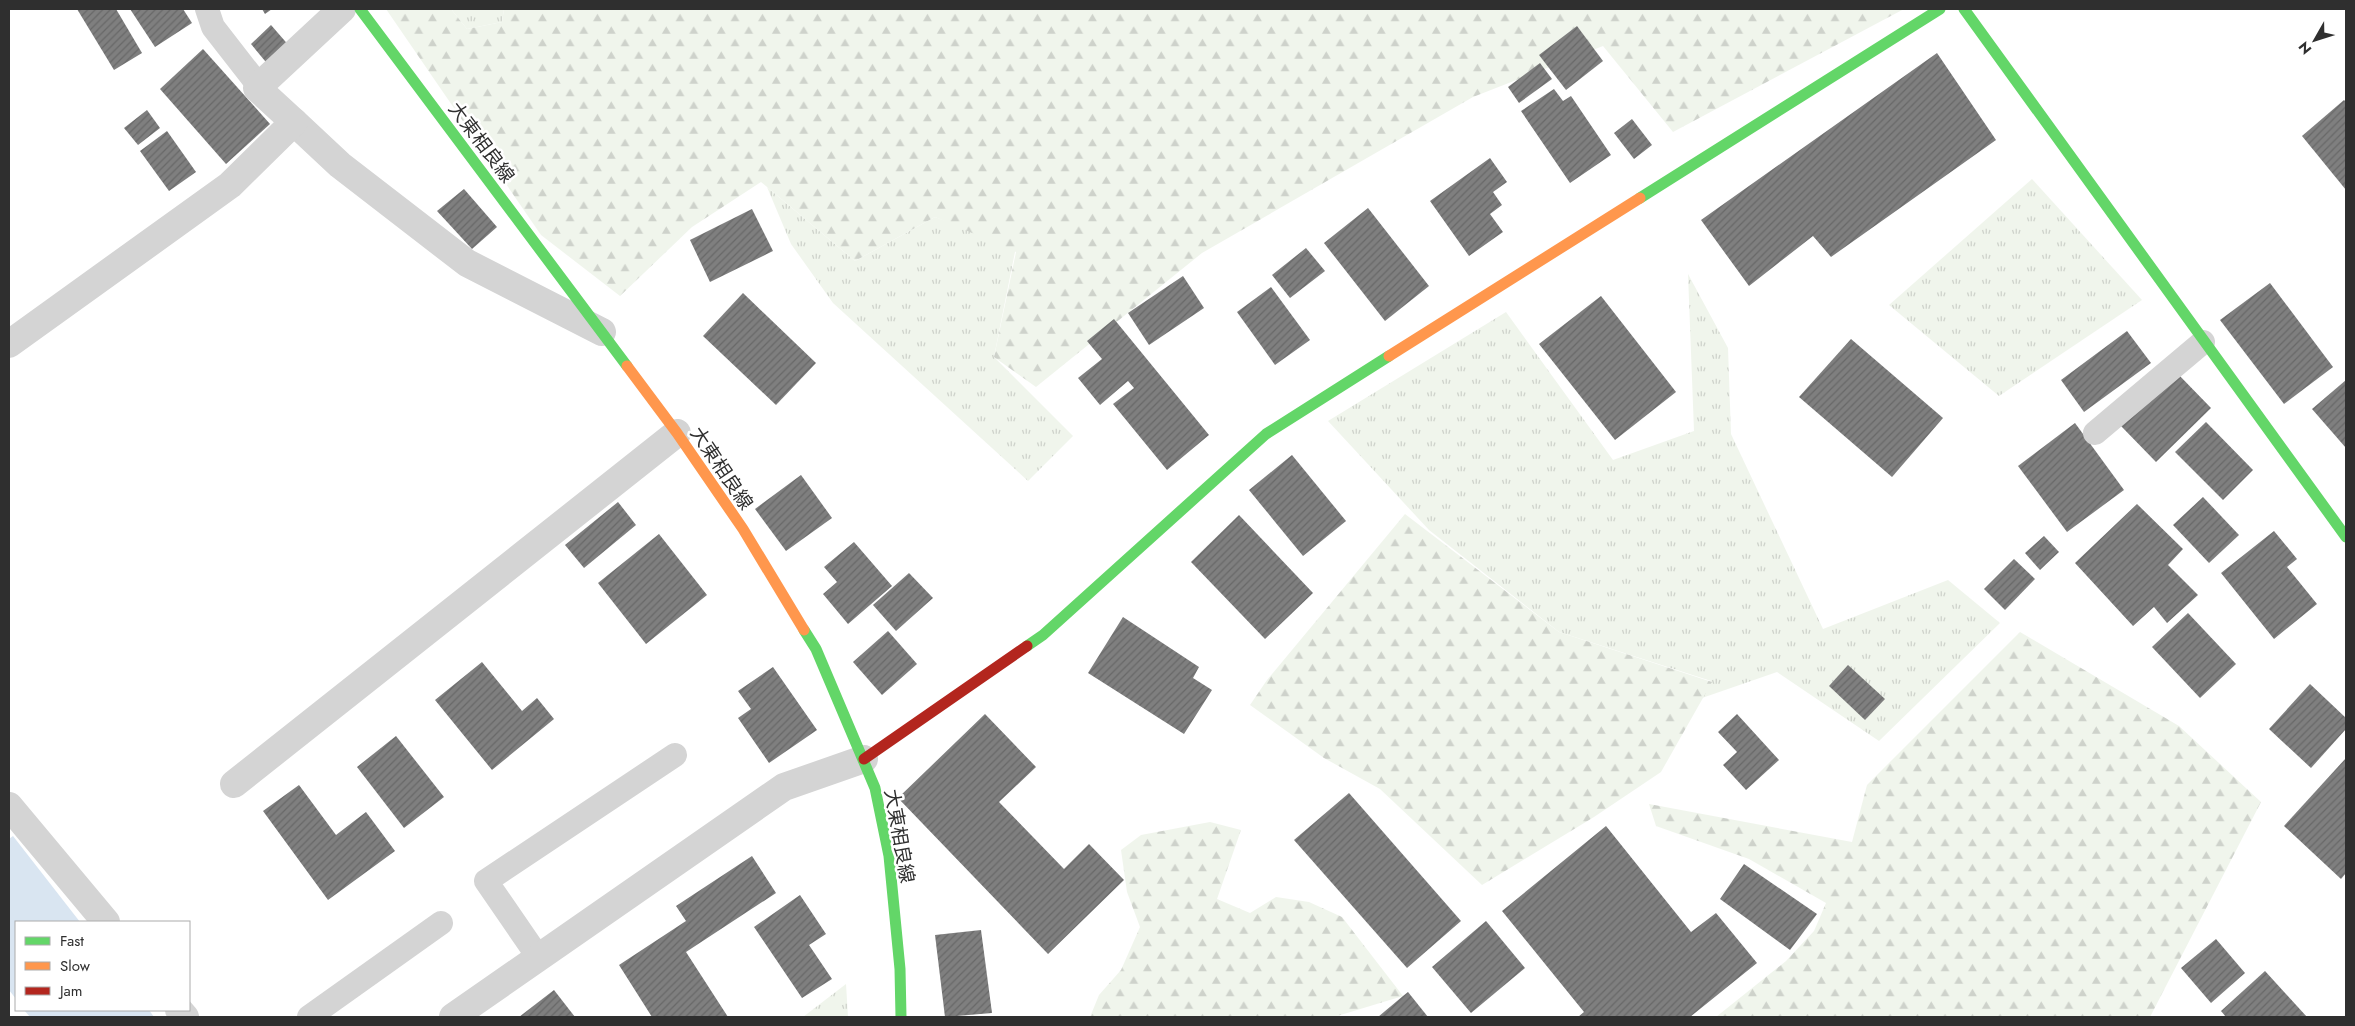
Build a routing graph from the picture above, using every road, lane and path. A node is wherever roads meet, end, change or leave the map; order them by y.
1 (207, 9) edge
2 (342, 9) edge
3 (360, 9) edge
4 (1940, 9) edge
5 (1964, 9) edge
6 (259, 86) junction
7 (294, 122) junction
8 (602, 332) junction
9 (2203, 342) junction
10 (9, 344) edge
11 (677, 433) junction
12 (2096, 433) dead end
13 (2346, 537) edge
14 (675, 755) dead end
15 (864, 760) junction
16 (234, 784) dead end
17 (9, 806) edge
18 (105, 921) edge
19 (441, 922) dead end
20 (539, 958) junction
21 (308, 1017) edge
22 (453, 1017) edge
23 (902, 1017) edge

1 - 6 lane
2 - 6 street
3 - 8 street, 大東相良線
4 - 15 street
5 - 9 street
6 - 7 street
7 - 8 street
7 - 10 street
8 - 11 street, 大東相良線
9 - 12 lane
9 - 13 street
11 - 15 street, 大東相良線
11 - 16 street
14 - 20 lane
15 - 20 street
15 - 23 street, 大東相良線
17 - 18 street
19 - 21 lane
20 - 22 street

